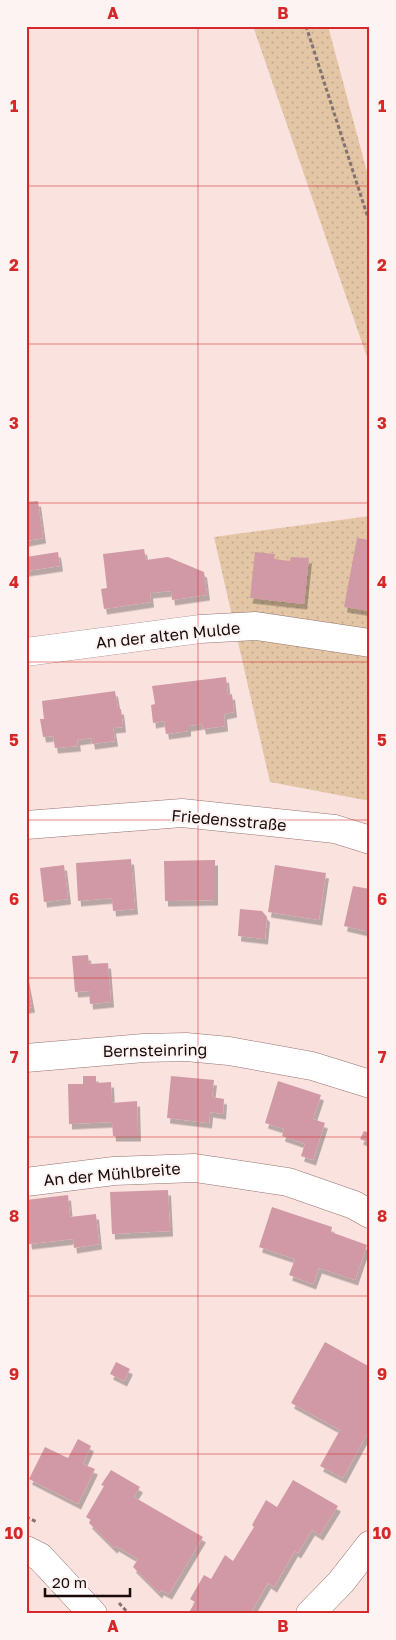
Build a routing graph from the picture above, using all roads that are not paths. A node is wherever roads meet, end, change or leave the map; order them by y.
1 (370, 643) edge
2 (26, 652) edge
3 (26, 824) edge
4 (370, 840) edge
5 (26, 1058) edge
6 (370, 1084) edge
7 (26, 1182) edge
8 (370, 1214) edge
9 (370, 1545) edge
10 (26, 1550) edge
11 (93, 1614) edge
12 (310, 1614) edge

1 - 2 street, An der alten Mulde
3 - 4 street, Friedensstraße
5 - 6 street, Bernsteinring
7 - 8 street, An der Mühlbreite
9 - 12 street
10 - 11 street

